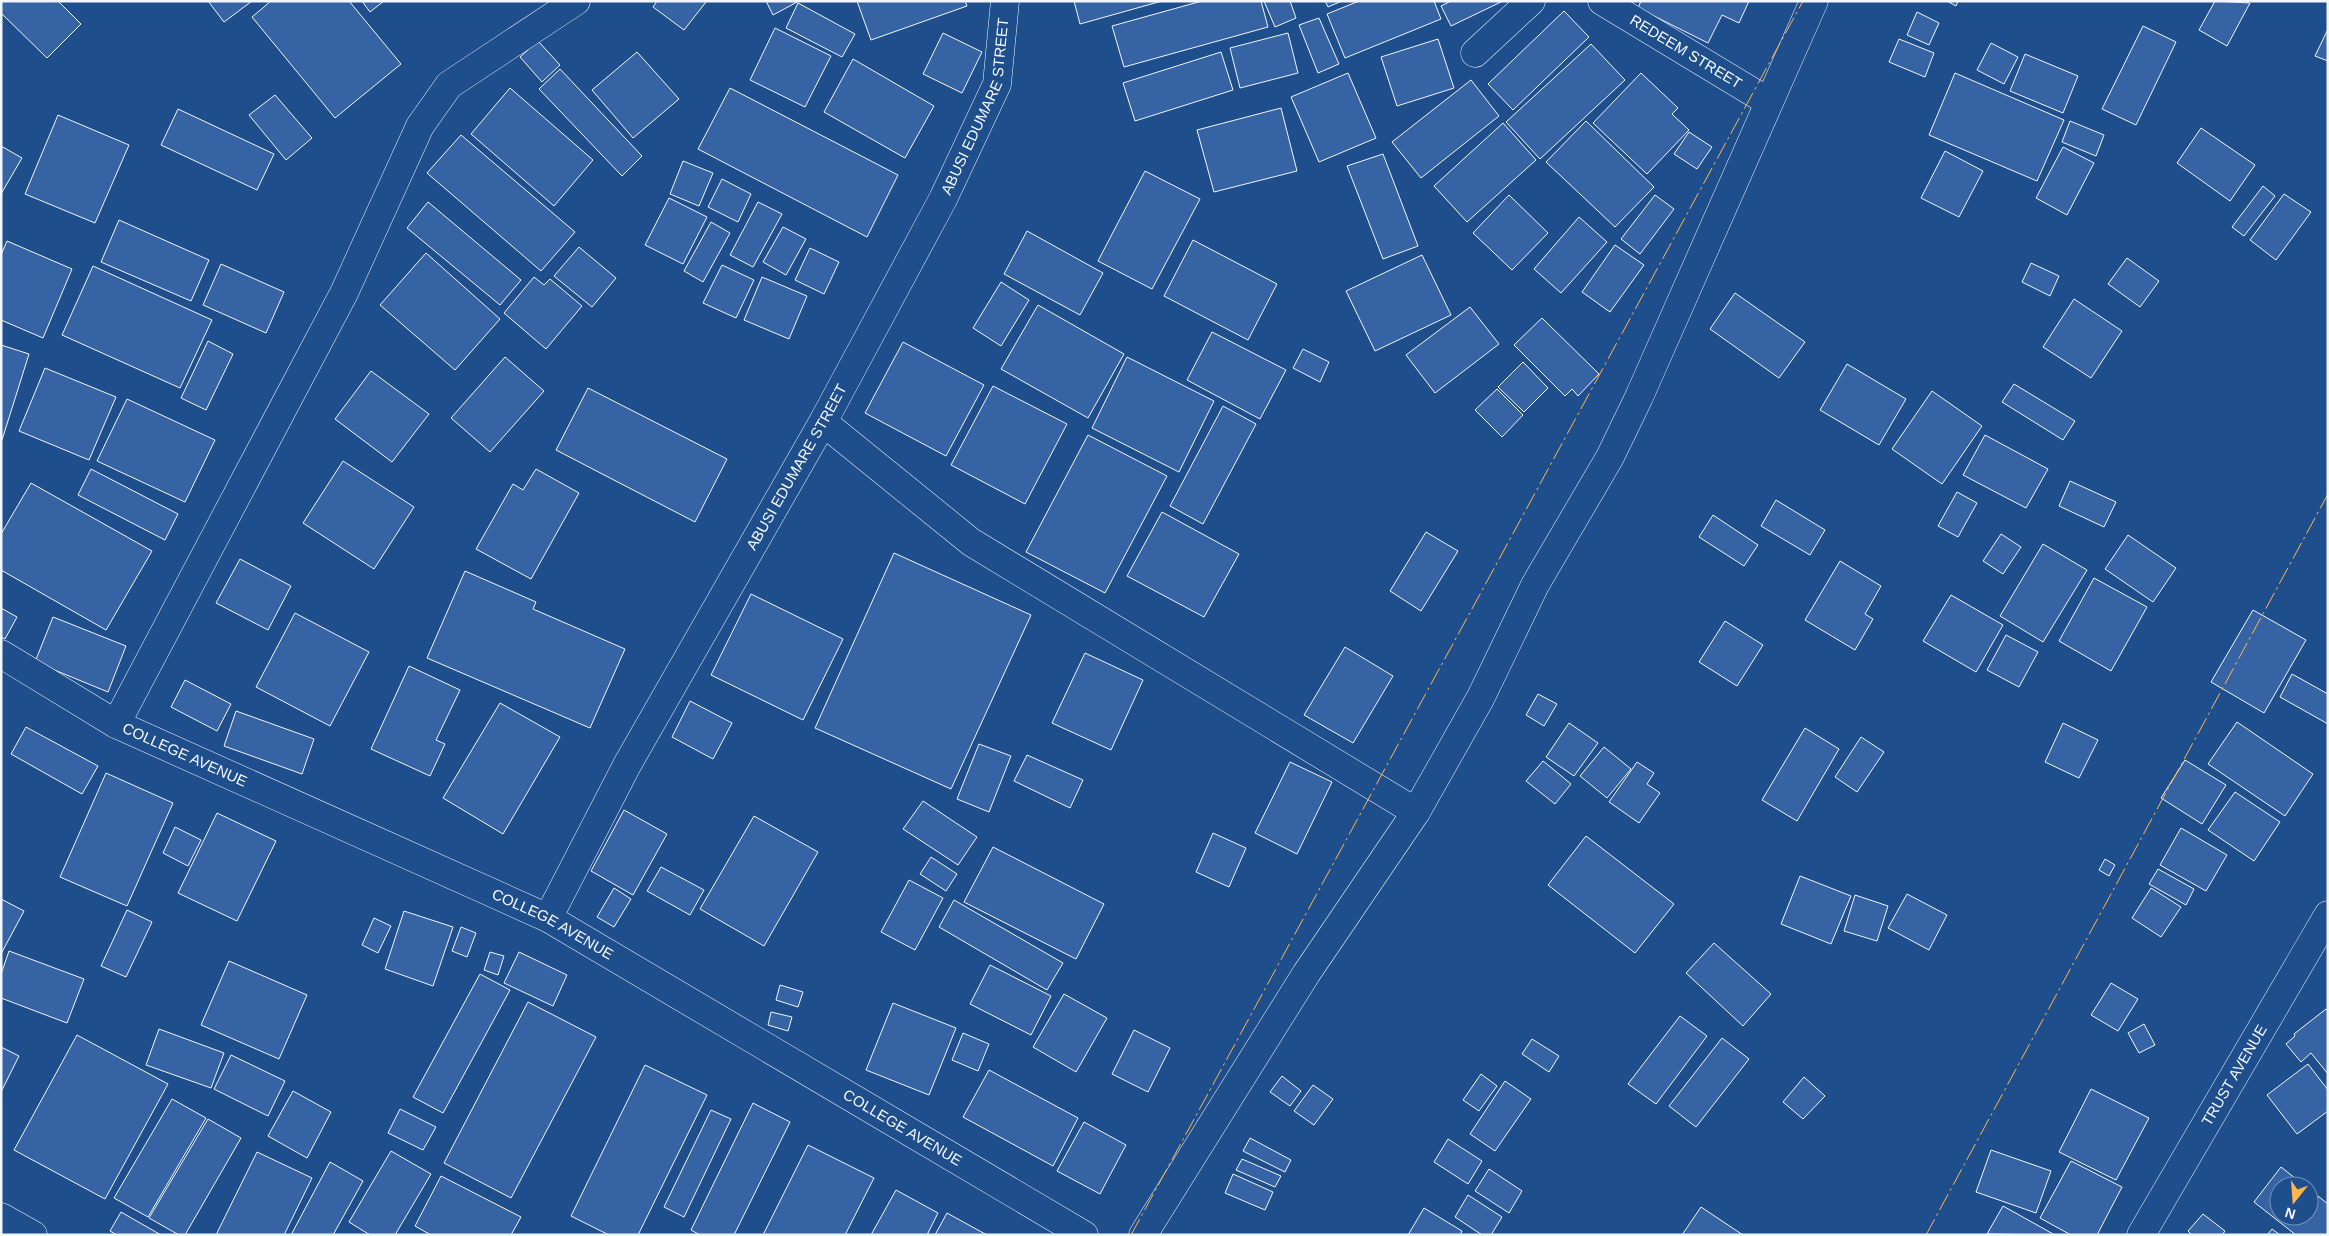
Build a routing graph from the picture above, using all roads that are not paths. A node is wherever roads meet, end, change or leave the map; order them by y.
1 (576, 1) edge
2 (1005, 1) edge
3 (1531, 1) edge
4 (1602, 1) edge
5 (1814, 1) edge
6 (1475, 53) dead end
7 (1769, 102) junction
8 (823, 422) junction
9 (1, 654) edge
10 (116, 724) junction
11 (1416, 812) junction
12 (2328, 915) edge
13 (548, 918) junction
14 (1, 1217) edge
15 (32, 1235) edge
16 (1084, 1235) edge
17 (1143, 1235) edge
18 (2141, 1235) edge

1 - 10 street
2 - 8 street, ABUSI EDUMARE STREET
3 - 6 street
4 - 7 street, REDEEM STREET
5 - 7 street
7 - 11 street
8 - 11 street
8 - 13 street, ABUSI EDUMARE STREET
9 - 10 street, COLLEGE AVENUE
10 - 13 street, COLLEGE AVENUE
11 - 17 street
12 - 18 street, TRUST AVENUE
13 - 16 street, COLLEGE AVENUE
14 - 15 street

